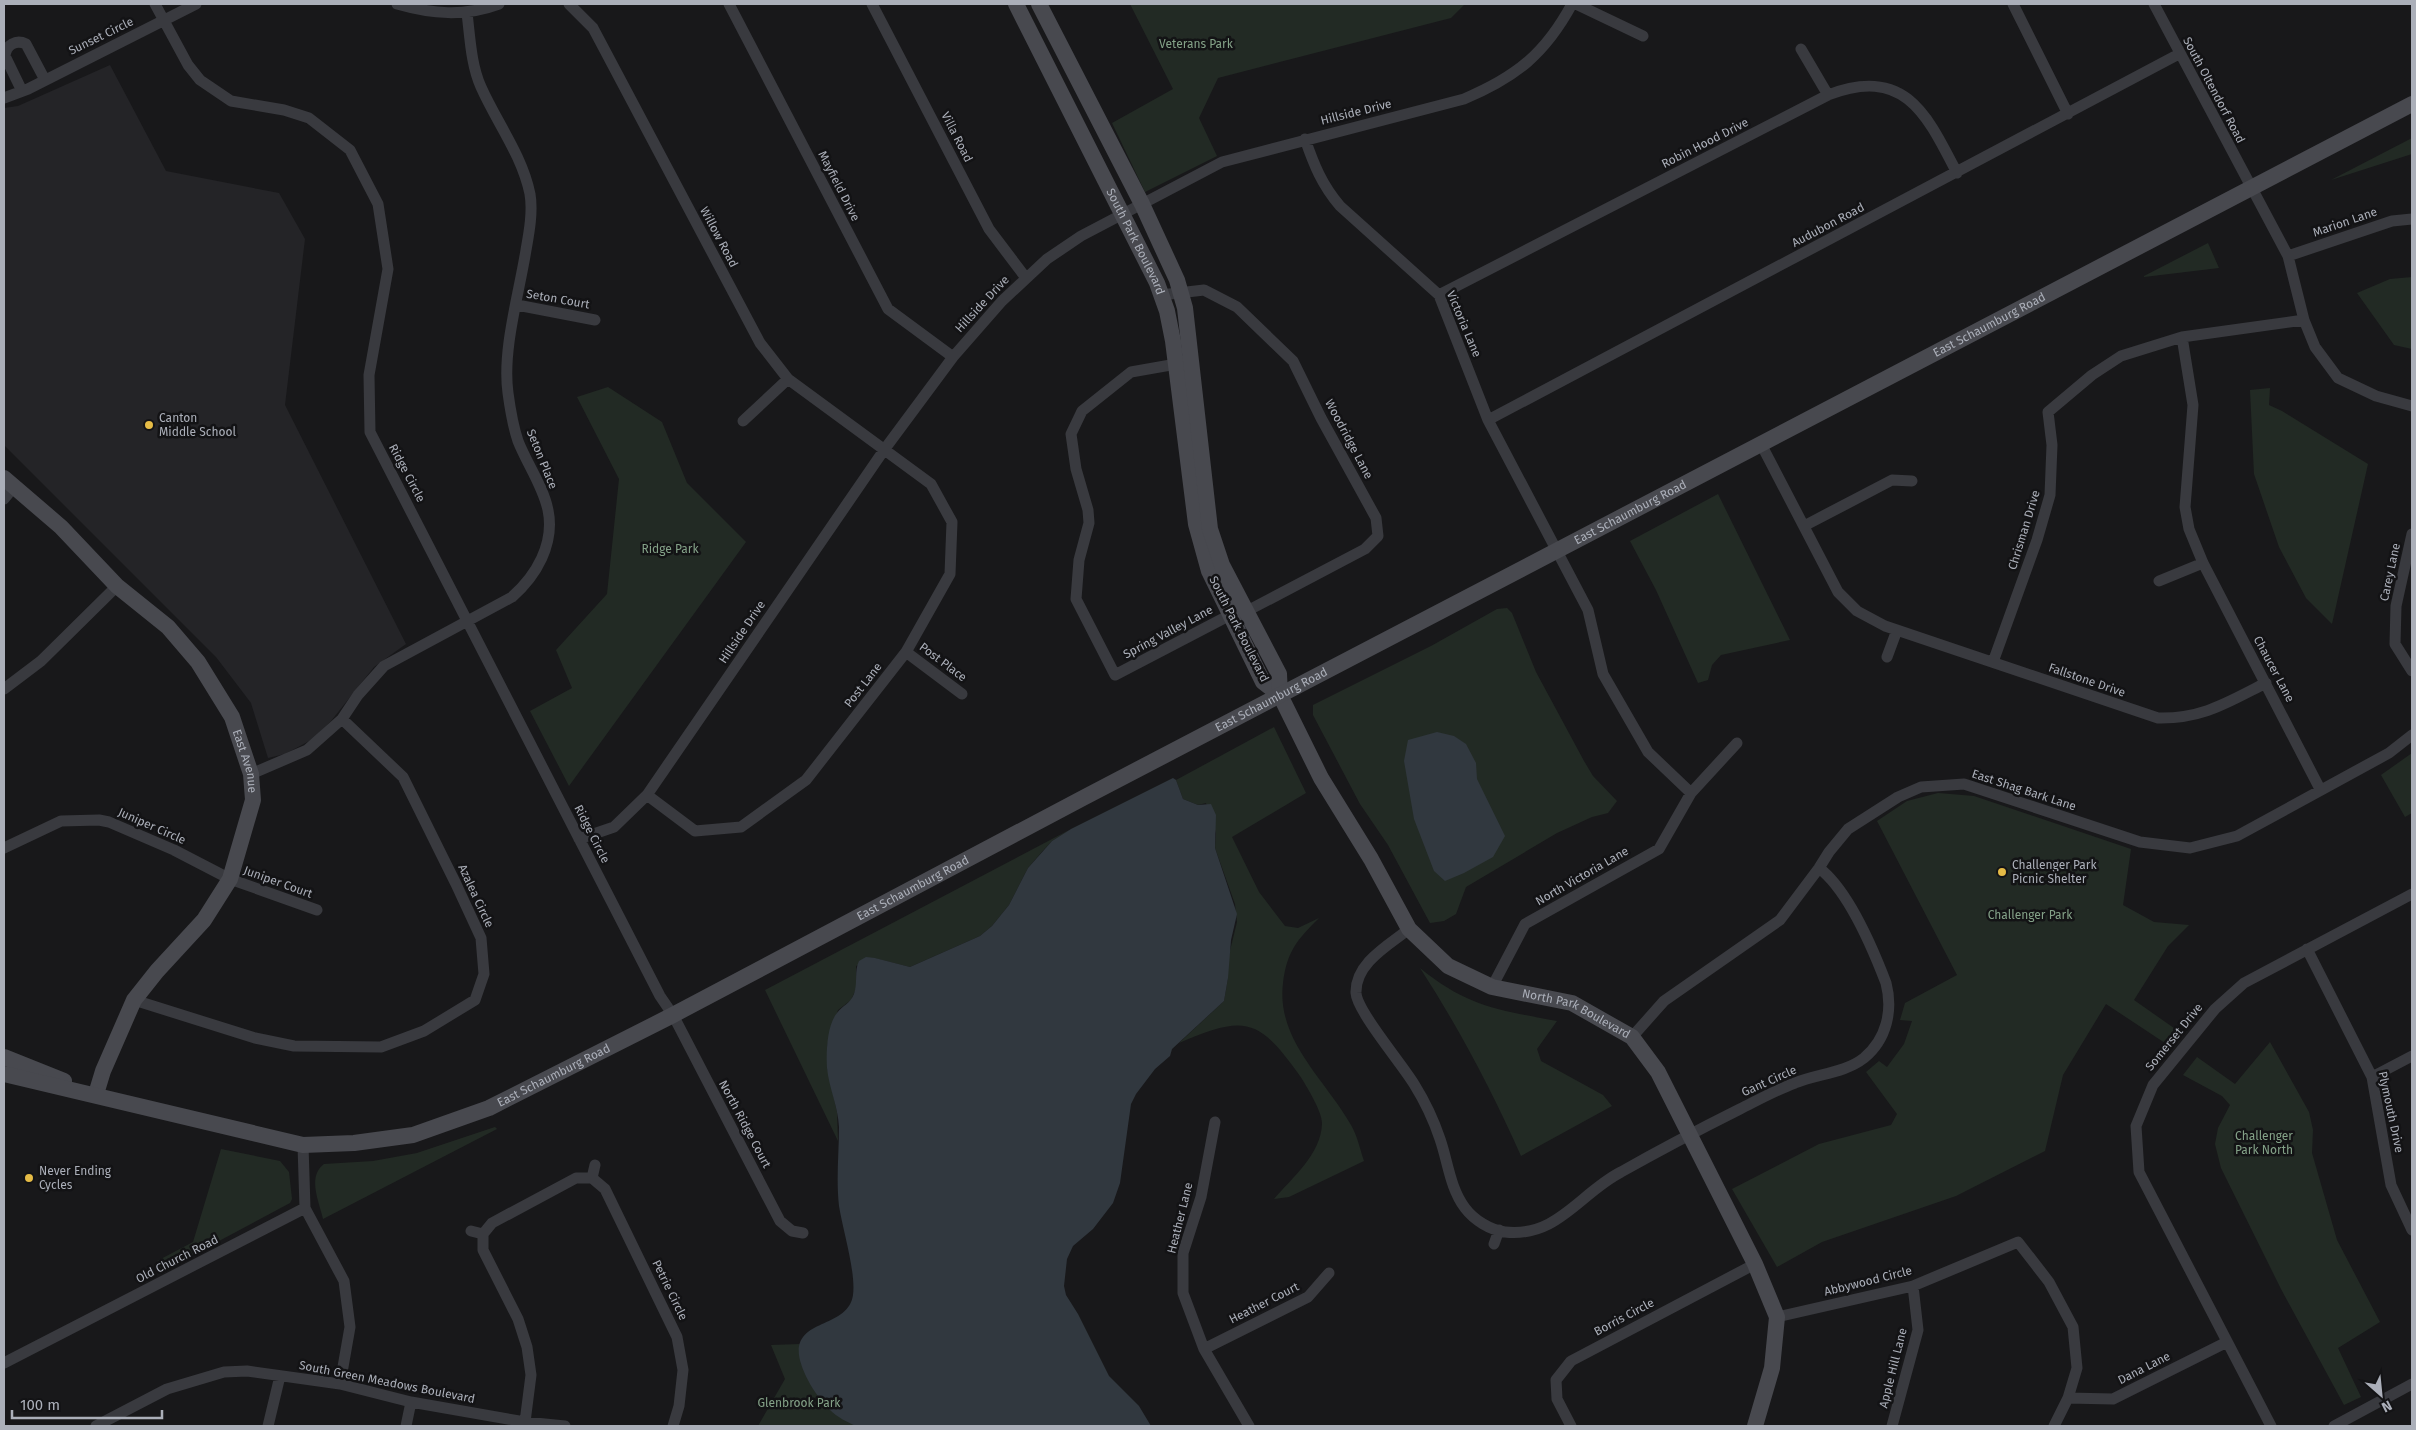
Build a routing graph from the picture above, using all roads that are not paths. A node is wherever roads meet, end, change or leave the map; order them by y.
1 (155, 4) edge
2 (196, 4) edge
3 (397, 4) edge
4 (499, 4) edge
5 (569, 4) edge
6 (729, 4) edge
7 (872, 4) edge
8 (1016, 4) edge
9 (1039, 4) edge
10 (1574, 4) edge
11 (2012, 4) edge
12 (2154, 4) edge
13 (467, 13) junction
14 (164, 21) junction
15 (1643, 36) dead end
16 (1801, 49) dead end
17 (2179, 54) junction
18 (45, 80) junction
19 (22, 91) junction
20 (1828, 95) junction
21 (4, 98) edge
22 (2412, 104) edge
23 (2068, 114) junction
24 (1305, 139) junction
25 (1957, 173) junction
26 (2252, 188) junction
27 (1142, 204) junction
28 (1123, 214) junction
29 (2412, 219) edge
30 (2288, 256) junction
31 (1026, 278) junction
32 (1181, 292) junction
33 (1161, 295) junction
34 (1439, 295) junction
35 (517, 305) junction
36 (595, 320) dead end
37 (2304, 320) junction
38 (2182, 337) junction
39 (953, 357) junction
40 (1184, 363) junction
41 (788, 379) junction
42 (2412, 406) edge
43 (1488, 420) junction
44 (743, 421) dead end
45 (1761, 444) junction
46 (884, 450) junction
47 (1912, 481) dead end
48 (7, 488) edge
49 (1804, 526) junction
50 (2412, 534) edge
51 (1558, 550) junction
52 (2203, 563) junction
53 (2159, 581) dead end
54 (117, 586) junction
55 (1247, 611) junction
56 (1230, 615) junction
57 (468, 620) junction
58 (1897, 630) junction
59 (906, 652) junction
60 (1887, 657) dead end
61 (1993, 662) junction
62 (2412, 671) edge
63 (2266, 682) junction
64 (4, 689) edge
65 (962, 694) dead end
66 (1280, 695) junction
67 (342, 719) junction
68 (2412, 735) edge
69 (1737, 743) dead end
70 (251, 774) junction
71 (2320, 789) junction
72 (1690, 793) junction
73 (647, 795) junction
74 (579, 839) junction
75 (4, 848) edge
76 (1820, 868) junction
77 (230, 879) junction
78 (2412, 894) edge
79 (317, 910) dead end
80 (1409, 929) junction
81 (2307, 949) junction
82 (1492, 987) junction
83 (134, 1000) junction
84 (672, 1015) junction
85 (1632, 1036) junction
86 (2412, 1056) edge
87 (4, 1057) edge
88 (4, 1074) edge
89 (2372, 1077) junction
90 (96, 1094) junction
91 (1215, 1122) dead end
92 (1688, 1135) junction
93 (303, 1145) junction
94 (595, 1164) dead end
95 (592, 1178) junction
96 (305, 1208) junction
97 (2411, 1222) edge
98 (1498, 1230) junction
99 (471, 1231) dead end
100 (803, 1233) dead end
101 (483, 1234) junction
102 (1494, 1244) dead end
103 (1755, 1264) junction
104 (1330, 1273) dead end
105 (1913, 1286) junction
106 (1777, 1317) junction
107 (2227, 1342) junction
108 (1204, 1349) junction
109 (4, 1363) edge
110 (280, 1376) junction
111 (340, 1384) junction
112 (2412, 1384) edge
113 (2068, 1398) junction
114 (411, 1402) junction
115 (524, 1422) junction
116 (96, 1426) edge
117 (268, 1426) edge
118 (406, 1426) edge
119 (565, 1426) edge
120 (673, 1426) edge
121 (1249, 1426) edge
122 (1571, 1426) edge
123 (1755, 1426) edge
124 (1892, 1426) edge
125 (2054, 1426) edge
126 (2271, 1426) edge
127 (2334, 1426) edge

1 - 14 street, Ridge Circle
2 - 14 street, Sunset Circle
3 - 13 street
4 - 13 street
5 - 41 street, Willow Road
6 - 39 street, Mayfield Drive
7 - 31 street, Villa Road
8 - 28 street, South Park Boulevard
9 - 27 street, South Park Boulevard
10 - 15 street
10 - 24 street, Hillside Drive
11 - 23 street
12 - 17 street, South Oltendorf Road
13 - 35 street, Seton Place
14 - 18 street, Sunset Circle
14 - 57 street, Ridge Circle
16 - 20 street
17 - 23 street, Audubon Road
17 - 26 street, South Oltendorf Road
18 - 19 street, Sunset Circle
18 - 19 street
19 - 21 street, Sunset Circle
20 - 25 street, Robin Hood Drive
20 - 34 street, Robin Hood Drive
22 - 26 street, East Schaumburg Road
23 - 25 street, Audubon Road
24 - 27 street, Hillside Drive
24 - 34 street, Victoria Lane
25 - 43 street, Audubon Road
26 - 30 street, South Oltendorf Road
26 - 45 street, East Schaumburg Road
27 - 28 street, Hillside Drive
27 - 32 street, South Park Boulevard
28 - 31 street, Hillside Drive
28 - 33 street, South Park Boulevard
29 - 30 street, Marion Lane
30 - 37 street, South Oltendorf Road
31 - 39 street, Hillside Drive
32 - 33 street, Woodridge Lane
32 - 40 street, South Park Boulevard
32 - 55 street, Woodridge Lane
33 - 40 street, South Park Boulevard
34 - 43 street, Victoria Lane
35 - 36 street, Seton Court
35 - 57 street, Seton Place
37 - 38 street, Chrisman Drive
37 - 42 street, South Oltendorf Road
38 - 52 street, Chaucer Lane
38 - 61 street, Chrisman Drive
39 - 46 street, Hillside Drive
40 - 55 street, South Park Boulevard
40 - 56 street, South Park Boulevard
40 - 56 street, Spring Valley Lane
41 - 44 street
41 - 46 street, Willow Road
43 - 51 street, Victoria Lane
45 - 49 street, Fallstone Drive
45 - 51 street, East Schaumburg Road
46 - 59 street, Post Lane
46 - 73 street, Hillside Drive
47 - 49 street
48 - 54 street, East Avenue
49 - 58 street, Fallstone Drive
50 - 62 street, Carey Lane
51 - 66 street, East Schaumburg Road
51 - 72 street
52 - 53 street
52 - 63 street, Chaucer Lane
54 - 64 street
54 - 70 street, East Avenue
55 - 56 street, Spring Valley Lane
55 - 66 street, South Park Boulevard
56 - 66 street, South Park Boulevard
57 - 67 street, Seton Place
57 - 74 street, Ridge Circle
58 - 60 street
58 - 61 street, Fallstone Drive
59 - 65 street, Post Place
59 - 73 street, Post Lane
61 - 63 street, Fallstone Drive
63 - 71 street, Chaucer Lane
66 - 80 street, North Park Boulevard
66 - 84 street, East Schaumburg Road
67 - 70 street, Seton Place
67 - 83 street, Azalea Circle
68 - 71 street, East Shag Bark Lane
69 - 72 street, North Victoria Lane
70 - 77 street, East Avenue
71 - 76 street, East Shag Bark Lane
72 - 82 street, North Victoria Lane
73 - 74 street, Hillside Drive
74 - 84 street, Ridge Circle
75 - 77 street, Juniper Circle
76 - 85 street, East Shag Bark Lane
76 - 92 street, Gant Circle
77 - 79 street, Juniper Court
77 - 83 street, East Avenue
78 - 81 street, Somerset Drive
80 - 82 street, North Park Boulevard
80 - 98 street, Gant Circle
81 - 89 street, Plymouth Drive
81 - 107 street, Somerset Drive
82 - 85 street, North Park Boulevard
83 - 90 street, East Avenue
84 - 93 street, East Schaumburg Road
84 - 100 street, North Ridge Court
85 - 92 street, North Park Boulevard
86 - 89 street
87 - 90 street
88 - 90 street
89 - 97 street, Plymouth Drive
90 - 93 street, East Schaumburg Road
91 - 108 street, Heather Lane
92 - 98 street, Gant Circle
92 - 103 street, North Park Boulevard
93 - 96 street
94 - 95 street
95 - 101 street
95 - 120 street, Petrie Circle
96 - 109 street, Old Church Road
96 - 111 street
98 - 102 street
99 - 101 street
101 - 115 street
103 - 106 street, North Park Boulevard
103 - 122 street, Borris Circle
104 - 108 street, Heather Court
105 - 106 street, Abbywood Circle
105 - 113 street, Abbywood Circle
105 - 124 street, Apple Hill Lane
106 - 123 street, North Park Boulevard
107 - 113 street, Dana Lane
107 - 126 street, Somerset Drive
108 - 121 street, Heather Lane
110 - 111 street, South Green Meadows Boulevard
110 - 116 street, South Green Meadows Boulevard
110 - 117 street
111 - 114 street, South Green Meadows Boulevard
112 - 127 street
113 - 125 street
114 - 115 street, South Green Meadows Boulevard
114 - 118 street
115 - 119 street, South Green Meadows Boulevard

